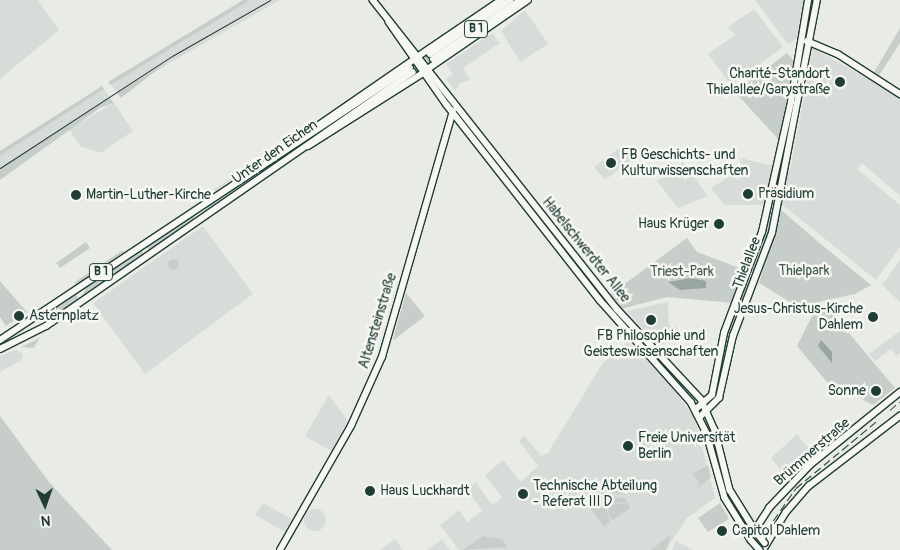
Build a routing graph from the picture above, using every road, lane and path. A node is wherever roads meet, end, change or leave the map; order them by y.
1 (373, 0) edge
2 (502, 0) edge
3 (510, 0) edge
4 (520, 0) edge
5 (528, 0) edge
6 (808, 0) edge
7 (817, 0) edge
8 (387, 18) junction
9 (802, 40) junction
10 (810, 42) junction
11 (420, 55) junction
12 (413, 60) junction
13 (798, 61) junction
14 (429, 68) junction
15 (806, 70) junction
16 (422, 73) junction
17 (900, 94) edge
18 (457, 105) junction
19 (452, 112) junction
20 (300, 138) junction
21 (308, 146) junction
22 (782, 147) junction
23 (790, 149) junction
24 (769, 204) junction
25 (778, 206) junction
26 (0, 340) edge
27 (0, 349) edge
28 (900, 392) edge
29 (703, 404) junction
30 (696, 409) junction
31 (708, 412) junction
32 (900, 416) edge
33 (700, 417) junction
34 (739, 509) junction
35 (732, 512) junction
36 (755, 531) junction
37 (751, 540) junction
38 (765, 548) edge
39 (280, 550) edge

1 - 8 main road
2 - 11 main road
3 - 4 main road, B 1
5 - 14 main road
6 - 9 main road, Thielallee
7 - 10 main road, Thielallee
8 - 11 main road, Habelschwerdter Allee
8 - 12 main road, Habelschwerdter Allee
9 - 10 main road
9 - 13 main road, Thielallee
10 - 15 main road, Thielallee
10 - 17 main road
11 - 12 main road
11 - 14 main road, Habelschwerdter Allee
12 - 16 main road, Habelschwerdter Allee
12 - 20 main road
13 - 15 main road
13 - 22 main road, Thielallee
14 - 16 main road
14 - 18 main road, Habelschwerdter Allee
15 - 23 main road, Thielallee
16 - 19 main road, Habelschwerdter Allee
16 - 21 main road
18 - 19 main road
18 - 29 main road, Habelschwerdter Allee
19 - 30 main road, Habelschwerdter Allee
19 - 39 main road, Altensteinstraße
20 - 21 main road, Unter den Eichen / B 1
20 - 26 main road, Unter den Eichen / B 1
21 - 27 main road, Unter den Eichen / B 1
22 - 23 main road
22 - 24 main road, Thielallee
23 - 25 main road, Thielallee
24 - 25 main road
24 - 29 main road, Thielallee
25 - 31 main road, Thielallee
28 - 36 main road, Brümmerstraße
29 - 30 main road, Thielallee
29 - 31 main road
30 - 33 main road
31 - 33 main road, Thielallee
31 - 34 main road
32 - 38 main road
33 - 35 main road
34 - 35 main road
34 - 36 main road
35 - 37 main road
36 - 37 main road, Brümmerstraße
36 - 38 main road, bridge
37 - 38 main road, bridge

